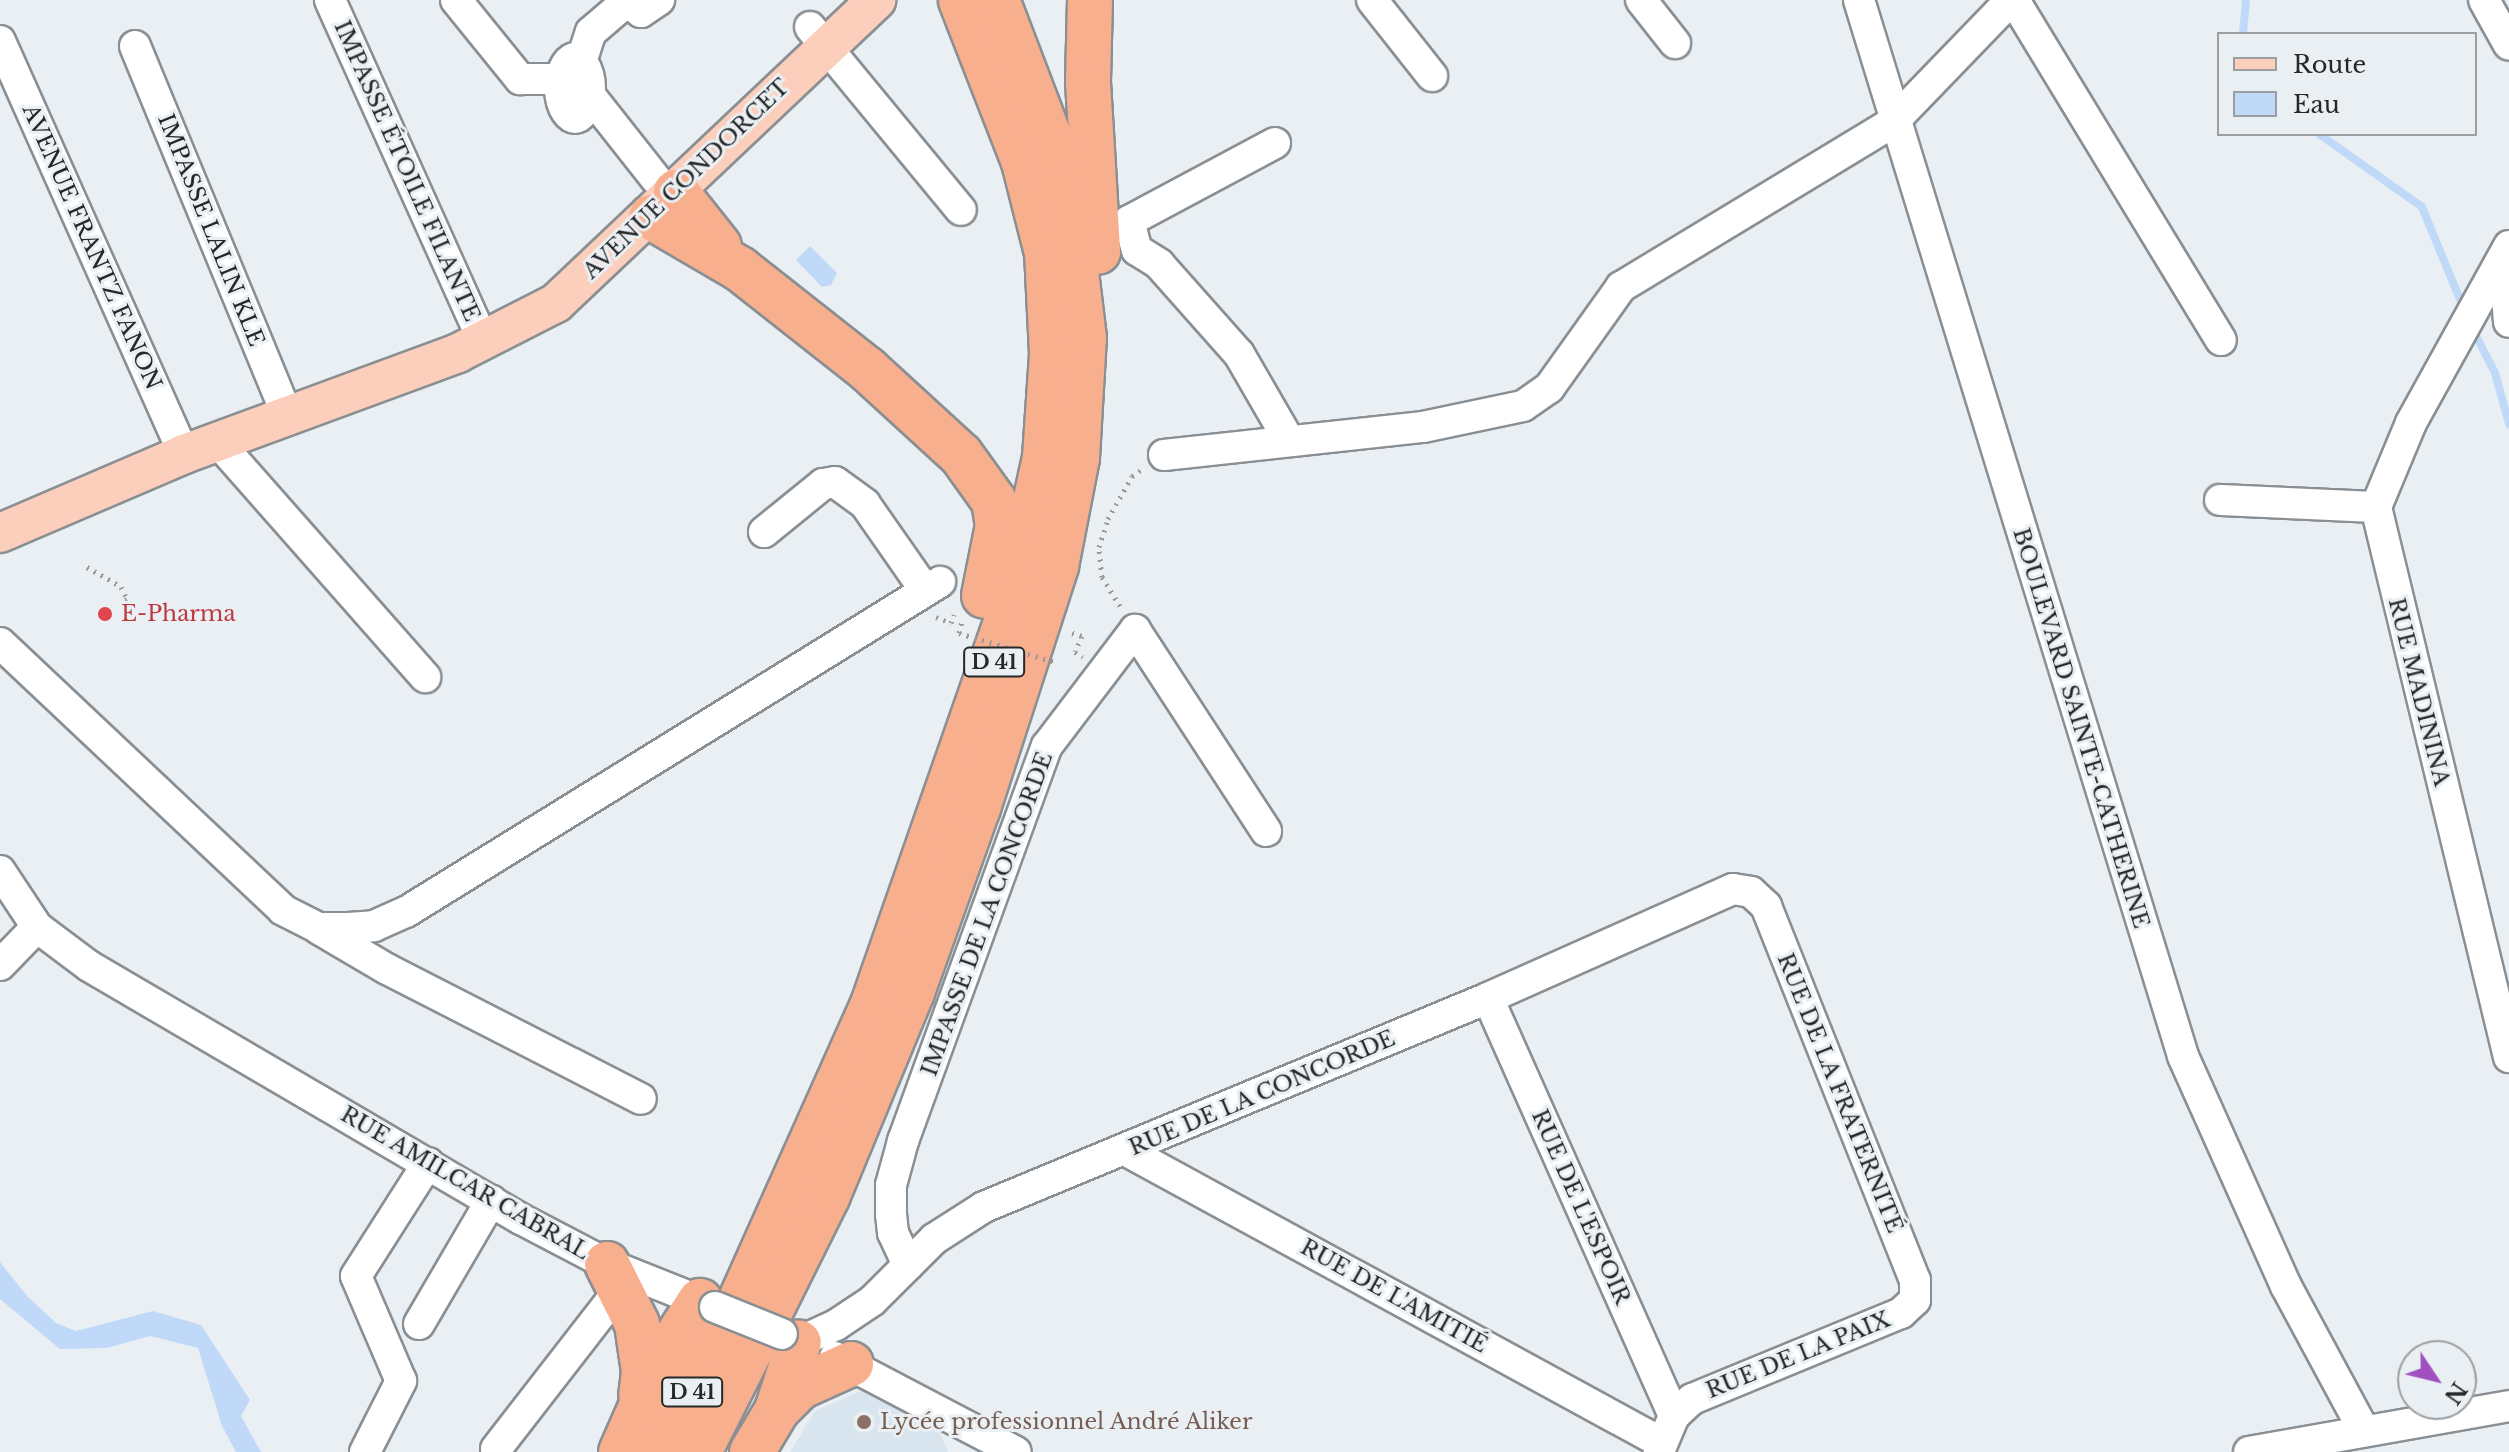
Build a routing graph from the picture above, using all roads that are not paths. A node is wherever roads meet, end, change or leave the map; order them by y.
1 (330, 0) edge
2 (456, 0) edge
3 (659, 0) edge
4 (837, 0) edge
5 (876, 0) edge
6 (961, 0) edge
7 (997, 0) edge
8 (1090, 0) edge
9 (1372, 0) edge
10 (1641, 0) edge
11 (1859, 0) edge
12 (2013, 0) edge
13 (2484, 0) edge
14 (626, 1) edge
15 (818, 37) junction
16 (1675, 43) dead end
17 (2509, 45) edge
18 (135, 46) dead end
19 (1, 47) edge
20 (575, 74) junction
21 (1432, 76) dead end
22 (1893, 122) junction
23 (1275, 143) dead end
24 (661, 196) junction
25 (961, 210) dead end
26 (2506, 253) edge
27 (2509, 322) edge
28 (2221, 340) dead end
29 (484, 342) junction
30 (287, 414) junction
31 (1288, 439) junction
32 (201, 448) junction
33 (1164, 455) road end
34 (2220, 500) dead end
35 (2376, 507) junction
36 (764, 532) dead end
37 (0, 533) edge
38 (1056, 566) junction
39 (0, 643) edge
40 (425, 677) dead end
41 (1266, 831) dead end
42 (0, 871) edge
43 (1751, 892) joint
44 (37, 927) junction
45 (318, 928) junction
46 (0, 965) edge
47 (1488, 998) junction
48 (2509, 1057) edge
49 (641, 1099) dead end
50 (1125, 1150) junction
51 (428, 1163) junction
52 (491, 1201) junction
53 (908, 1265) junction
54 (613, 1276) junction
55 (1915, 1300) joint
56 (748, 1317) junction
57 (419, 1324) dead end
58 (851, 1364) junction
59 (639, 1406) junction
60 (2509, 1406) edge
61 (777, 1410) junction
62 (2364, 1431) junction
63 (1665, 1437) edge
64 (496, 1449) dead end
65 (365, 1452) edge
66 (621, 1452) edge
67 (662, 1452) edge
68 (699, 1452) edge
69 (752, 1452) edge
70 (1016, 1452) edge
71 (2249, 1452) edge

1 - 29 street, IMPASSE ÉTOILE FILANTE
2 - 20 street
3 - 14 street
4 - 15 main road, AVENUE CONDORCET
5 - 15 main road, AVENUE CONDORCET
6 - 56 highway, D 41
7 - 38 highway, D 41
8 - 38 highway
9 - 21 street
10 - 16 street
11 - 22 street, BOULEVARD SAINTE-CATHERINE
12 - 22 street
12 - 28 street
13 - 17 street
14 - 20 street
15 - 24 main road, AVENUE CONDORCET
15 - 25 street
18 - 30 street, IMPASSE LALIN KLE
19 - 32 street, AVENUE FRANTZ FANON
20 - 24 street
22 - 31 street
22 - 62 street, BOULEVARD SAINTE-CATHERINE
23 - 31 street
24 - 29 main road, AVENUE CONDORCET
24 - 56 highway
26 - 27 street
26 - 35 street
29 - 30 main road, AVENUE CONDORCET
30 - 32 main road, AVENUE CONDORCET
31 - 33 street
32 - 37 main road, AVENUE CONDORCET
32 - 40 street, AVENUE FRANTZ FANON
34 - 35 street
35 - 48 street, RUE MADININA
36 - 45 street
38 - 56 highway, D 41
39 - 45 street
41 - 53 street, IMPASSE DE LA CONCORDE
42 - 44 street, RUE AMILCAR CABRAL
43 - 47 street, RUE DE LA CONCORDE
43 - 55 street, RUE DE LA FRATERNITÉ
44 - 46 street
44 - 51 street, RUE AMILCAR CABRAL
45 - 49 street
47 - 50 street, RUE DE LA CONCORDE
47 - 63 street, RUE DE L'ESPOIR
50 - 53 street, RUE DE LA CONCORDE
50 - 63 street, RUE DE L'AMITIÉ
51 - 52 street, RUE AMILCAR CABRAL
51 - 65 street
52 - 54 street, RUE AMILCAR CABRAL
52 - 57 street
53 - 56 street, RUE DE LA CONCORDE
54 - 56 street, RUE AMILCAR CABRAL
54 - 59 highway
54 - 64 street
55 - 63 street, RUE DE LA PAIX
56 - 58 street, RUE AMILCAR CABRAL
56 - 59 highway
56 - 61 highway
56 - 67 highway, D 41
56 - 68 highway, D 41
58 - 61 highway
58 - 70 street, RUE AMILCAR CABRAL
59 - 66 highway
60 - 62 street
61 - 69 highway
62 - 71 street

